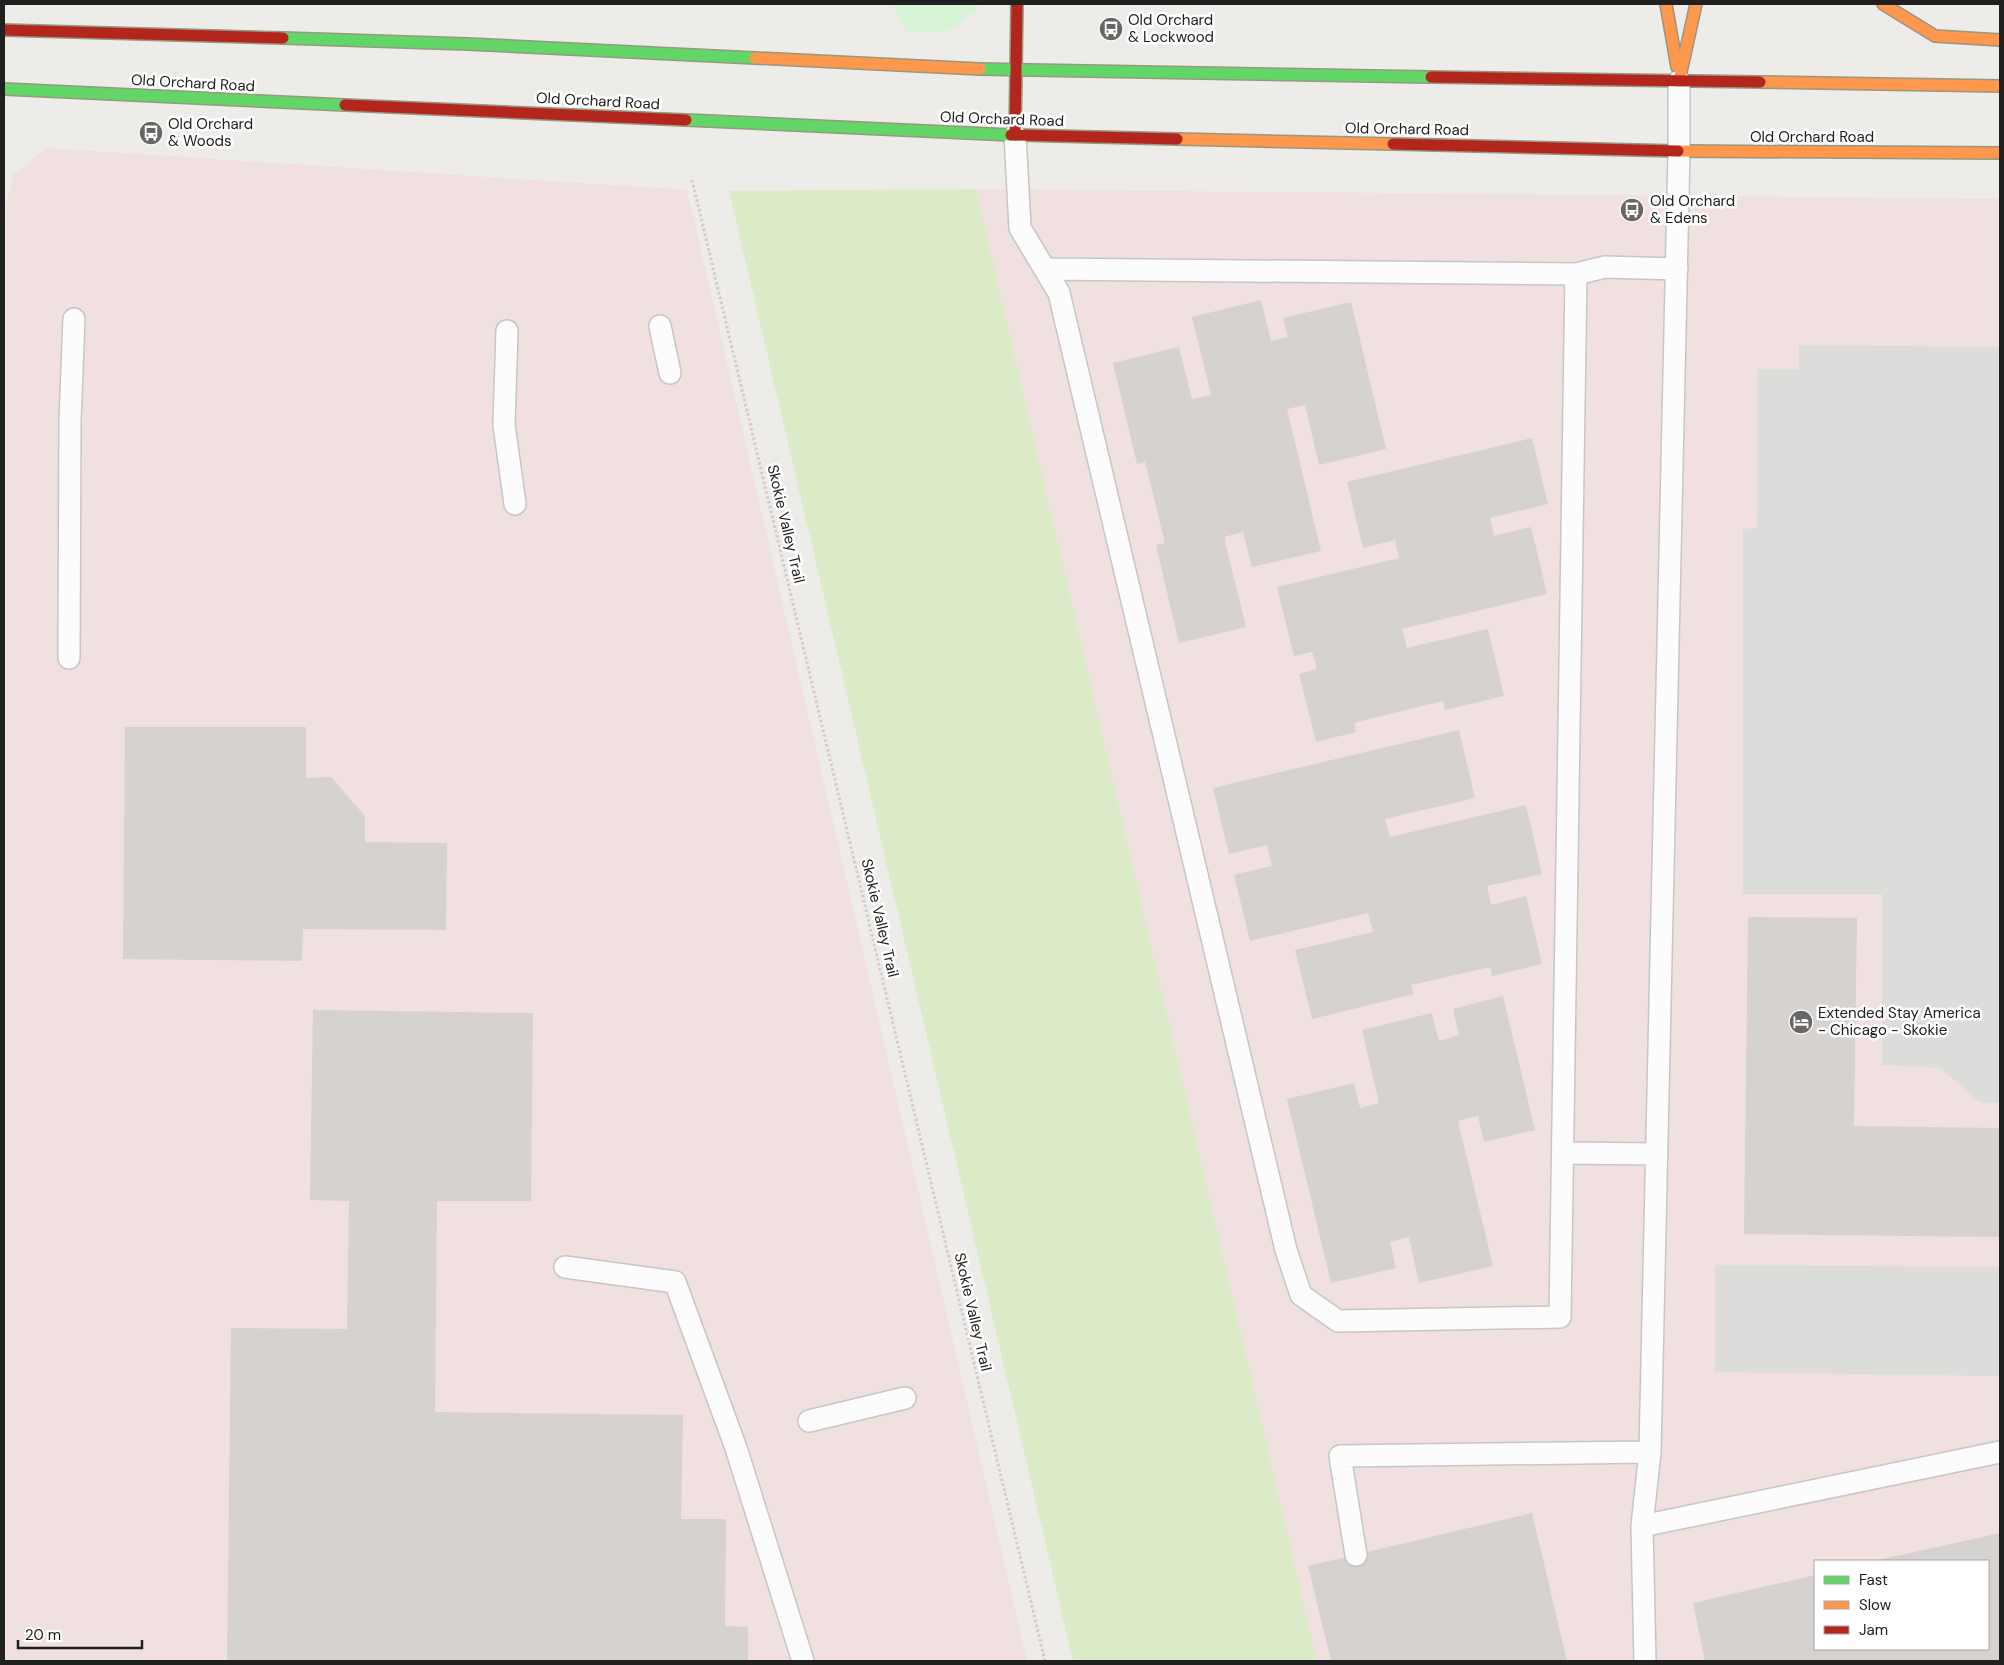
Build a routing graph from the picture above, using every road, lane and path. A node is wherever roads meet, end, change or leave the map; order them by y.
1 (1017, 4) edge
2 (1666, 4) edge
3 (1696, 4) edge
4 (1883, 4) edge
5 (4, 30) edge
6 (2000, 40) edge
7 (1016, 71) junction
8 (1679, 81) junction
9 (2000, 86) edge
10 (4, 89) edge
11 (1015, 136) junction
12 (1680, 151) junction
13 (2000, 153) edge
14 (692, 180) dead end
15 (1045, 269) junction
16 (1677, 269) junction
17 (1576, 274) junction
18 (74, 319) dead end
19 (660, 326) dead end
20 (507, 331) dead end
21 (670, 373) dead end
22 (515, 504) dead end
23 (69, 658) dead end
24 (1563, 1153) junction
25 (1657, 1154) junction
26 (565, 1267) dead end
27 (905, 1398) dead end
28 (809, 1421) dead end
29 (1650, 1452) junction
30 (2000, 1452) edge
31 (1642, 1526) junction
32 (1356, 1554) dead end
33 (803, 1661) edge
34 (1045, 1661) edge
35 (1645, 1661) edge

1 - 7 main road
2 - 8 main road
3 - 8 main road
4 - 6 main road
5 - 7 main road
7 - 8 main road
7 - 11 main road
8 - 9 main road
8 - 12 lane
10 - 11 main road, Old Orchard Road
11 - 12 main road, Old Orchard Road
11 - 15 lane
12 - 13 main road, Old Orchard Road
12 - 16 lane
14 - 34 path, Skokie Valley Trail
15 - 17 lane
15 - 24 lane
16 - 17 lane
16 - 25 lane
17 - 24 lane
18 - 23 lane
19 - 21 lane
20 - 22 lane
24 - 25 lane
25 - 29 lane
26 - 33 lane
27 - 28 lane
29 - 31 lane
29 - 32 lane
30 - 31 lane
31 - 35 lane

